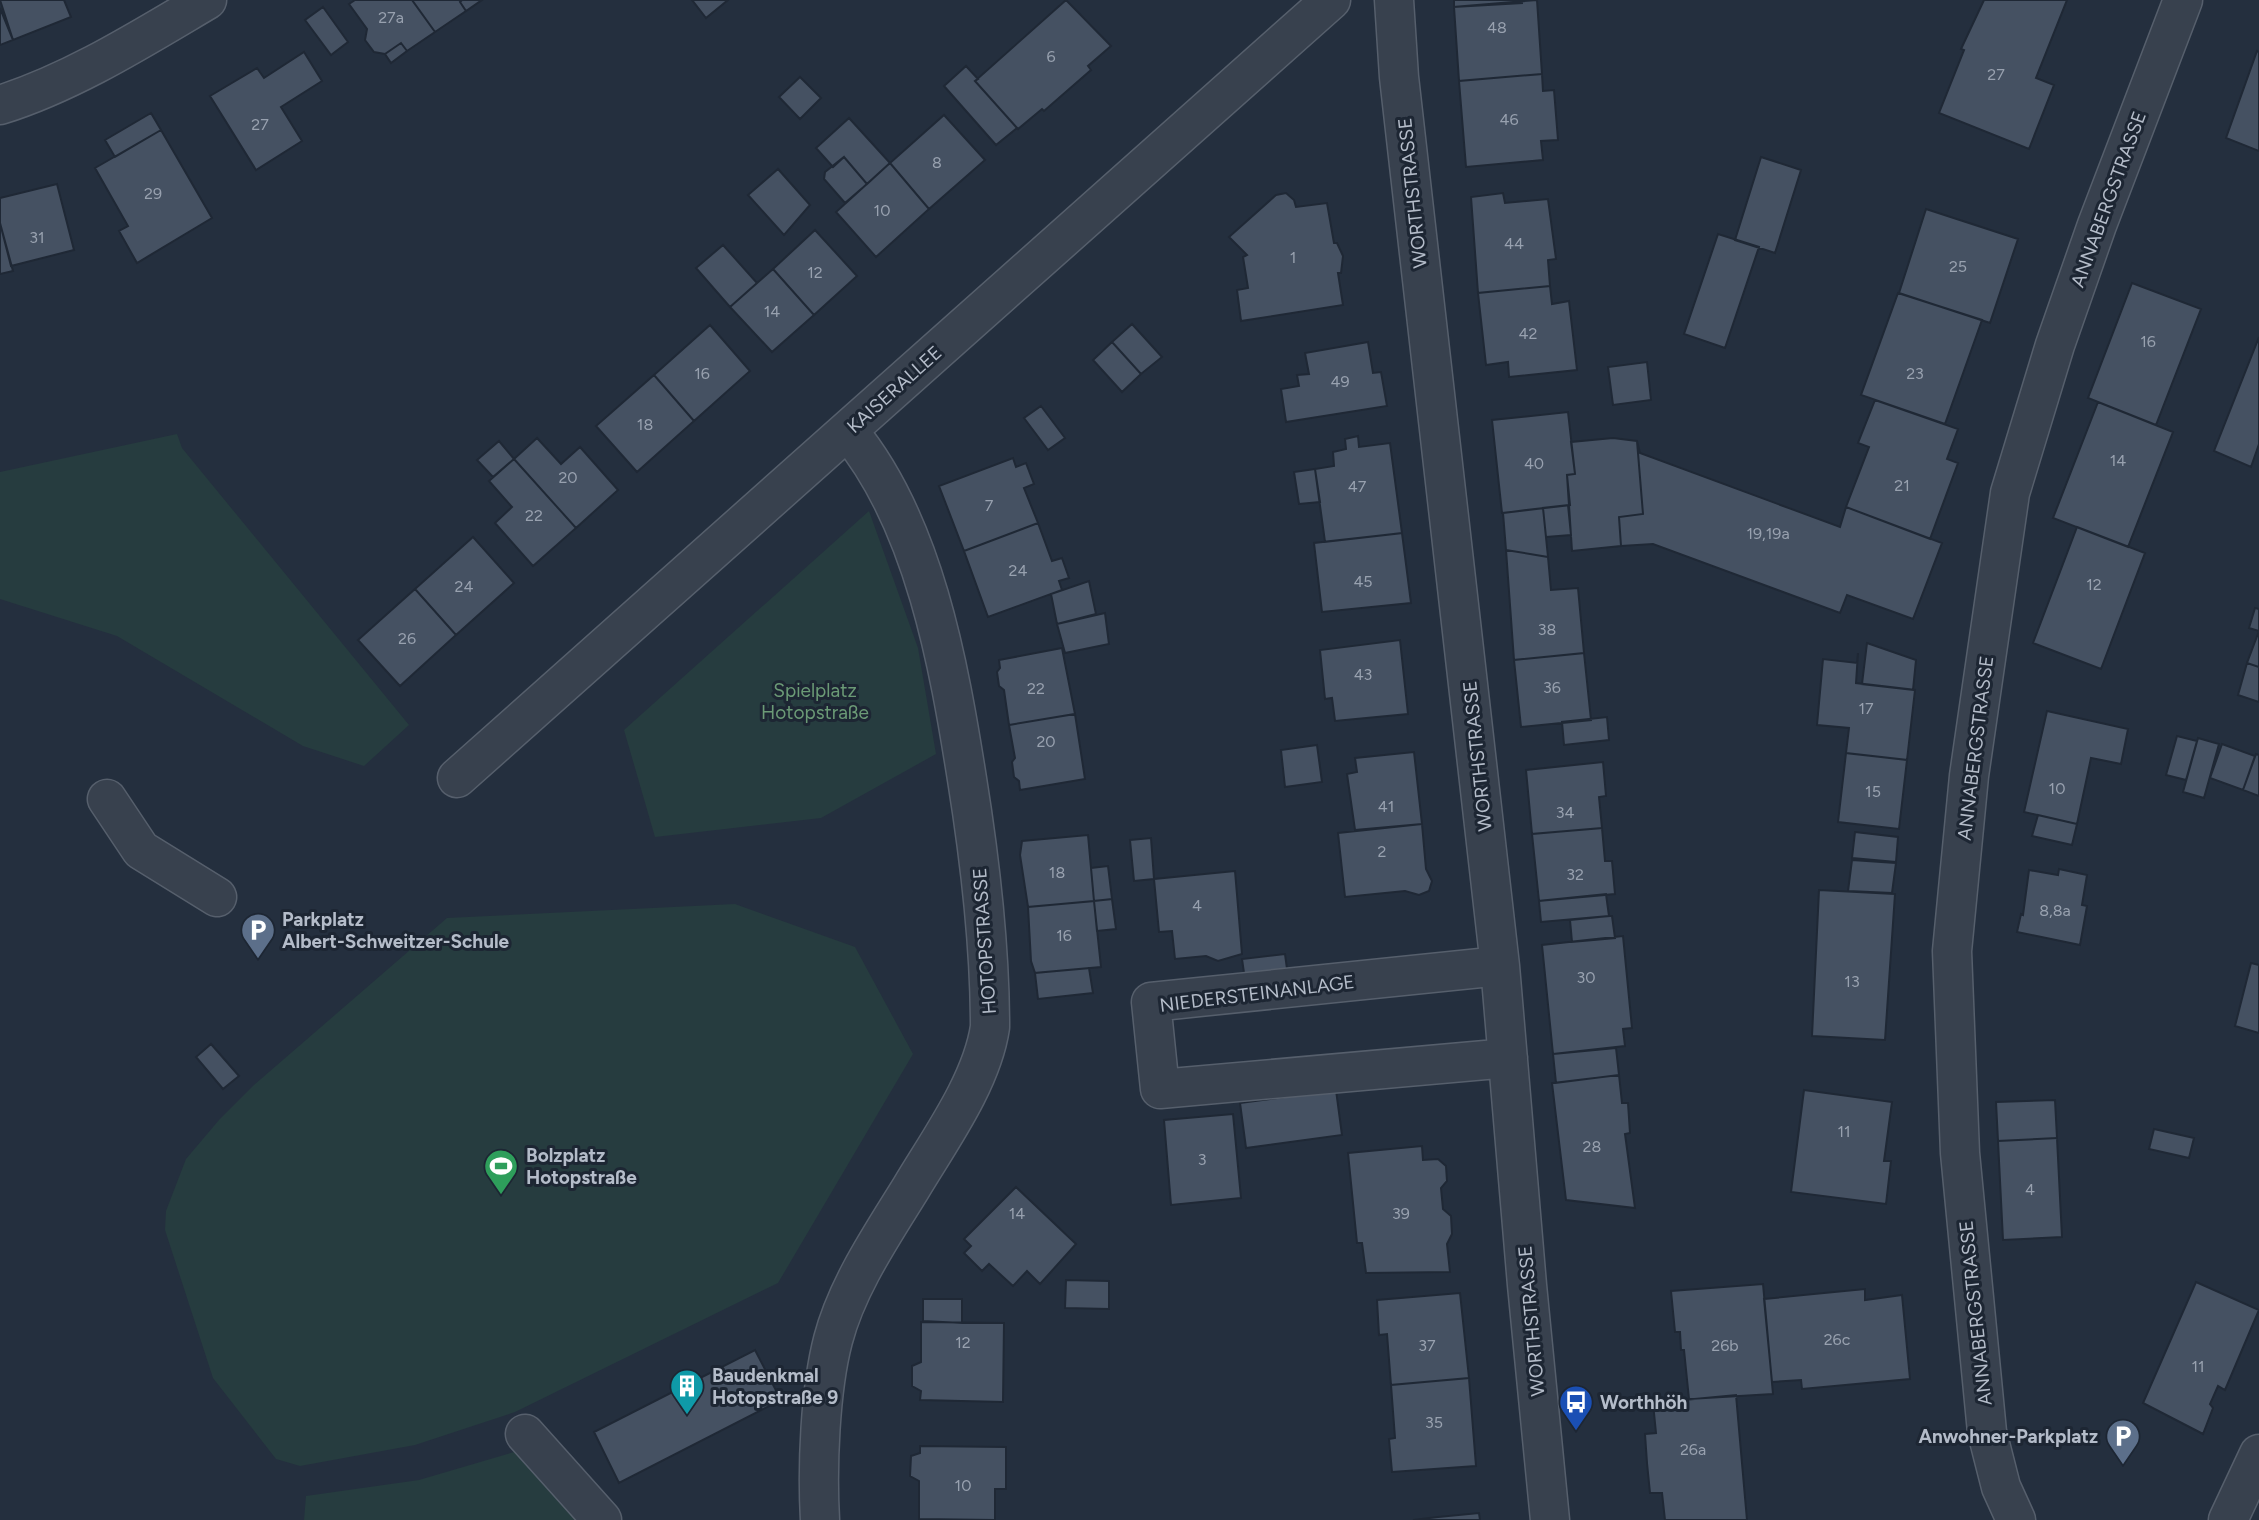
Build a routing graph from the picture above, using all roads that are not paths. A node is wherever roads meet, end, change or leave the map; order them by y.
1 (207, 0) edge
2 (1331, 0) edge
3 (2183, 0) edge
4 (1389, 4) edge
5 (0, 106) edge
6 (848, 431) junction
7 (457, 778) dead end
8 (107, 799) dead end
9 (217, 897) dead end
10 (1500, 965) junction
11 (1508, 1058) junction
12 (525, 1434) dead end
13 (2259, 1454) edge
14 (602, 1520) edge
15 (820, 1520) edge
16 (1550, 1520) edge
17 (2016, 1520) edge
18 (2228, 1520) edge

1 - 5 street
2 - 6 street, KAISERALLEE
3 - 17 street, ANNABERGSTRASSE
4 - 10 street, WORTHSTRASSE
6 - 7 street, KAISERALLEE
6 - 15 street, HOTOPSTRASSE
8 - 9 street
10 - 11 street, WORTHSTRASSE
10 - 11 street, NIEDERSTEINANLAGE
11 - 16 street, WORTHSTRASSE
12 - 14 street
13 - 18 street

